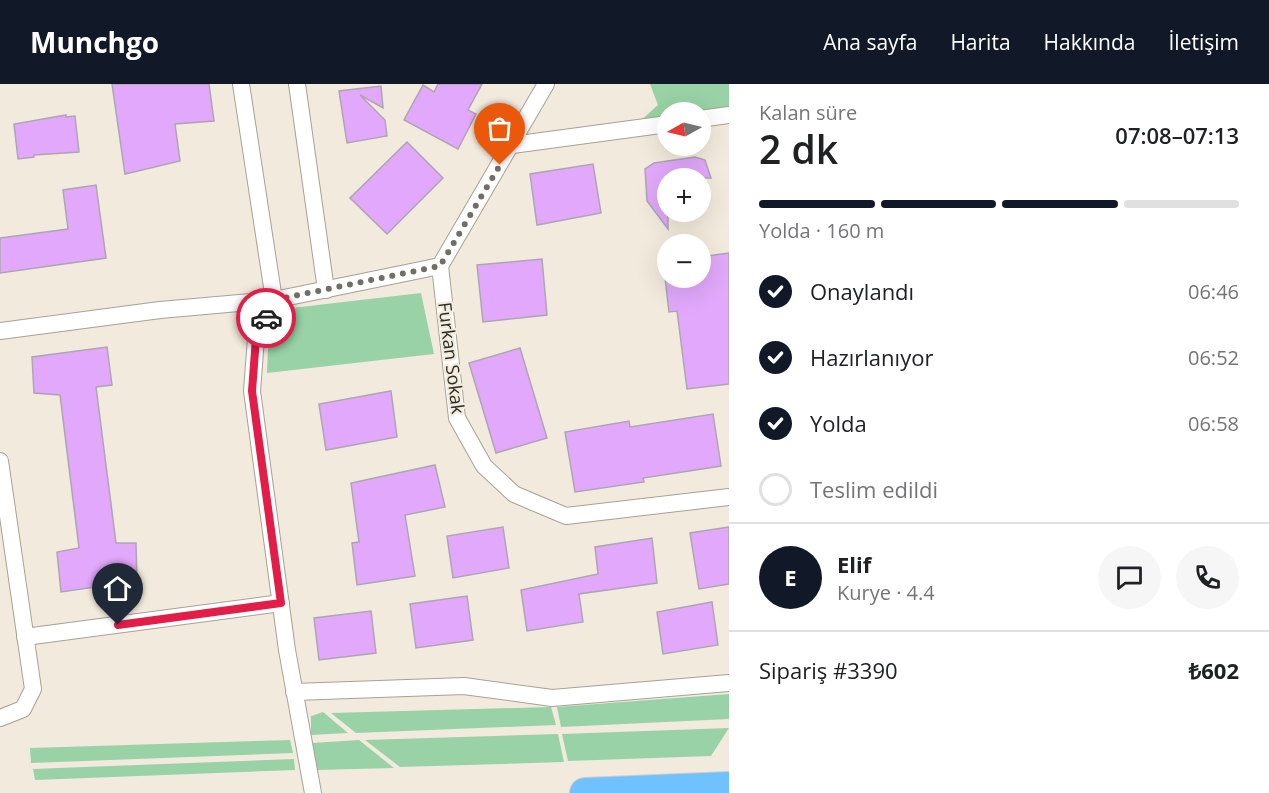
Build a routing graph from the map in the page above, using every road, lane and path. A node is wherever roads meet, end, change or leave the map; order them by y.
1 (241, 84) edge
2 (297, 84) edge
3 (546, 84) edge
4 (729, 115) edge
5 (711, 117) edge
6 (657, 125) edge
7 (512, 145) junction
8 (440, 266) junction
9 (326, 290) junction
10 (274, 300) junction
11 (0, 332) edge
12 (0, 461) edge
13 (729, 498) edge
14 (281, 603) junction
15 (26, 638) junction
16 (729, 683) edge
17 (294, 692) junction
18 (0, 718) edge
19 (729, 788) edge
20 (313, 793) edge
21 (585, 793) edge

1 - 10 street
2 - 9 street
3 - 7 street
4 - 5 street
6 - 7 street
7 - 8 street
8 - 9 street
8 - 13 street, Furkan Sokak
9 - 10 street
10 - 11 street
10 - 14 street
12 - 15 street
14 - 15 street
14 - 17 street
15 - 18 street
16 - 17 street
17 - 20 street
19 - 21 highway

